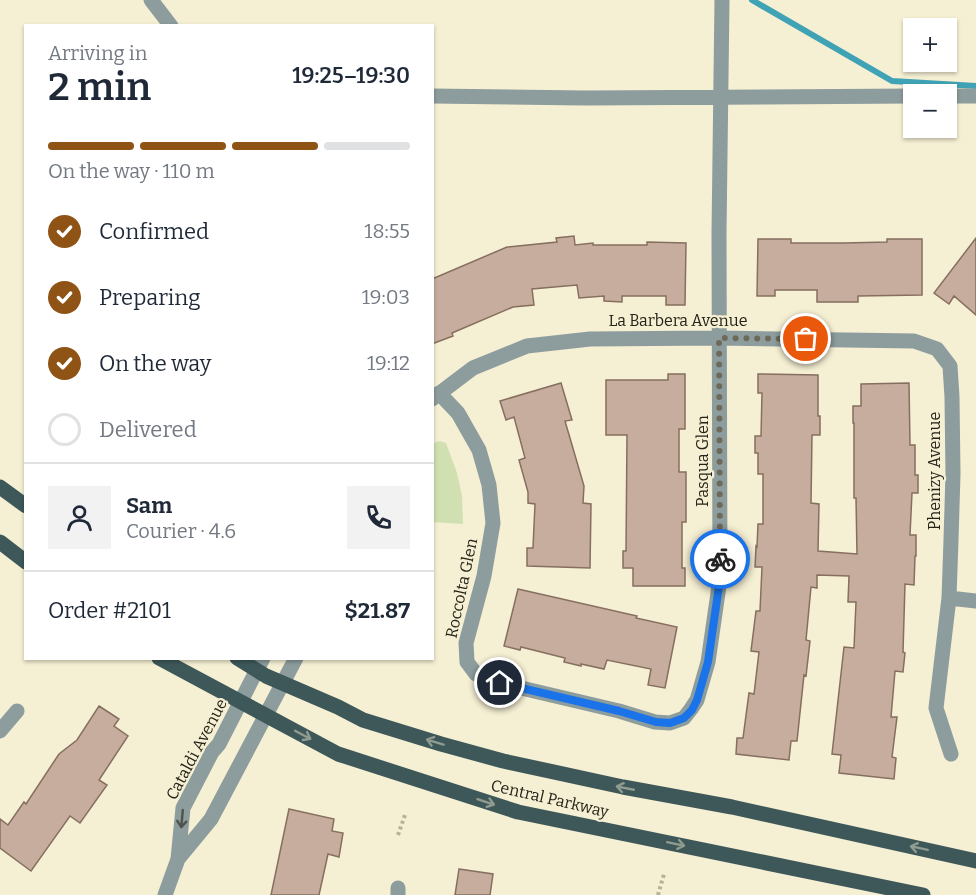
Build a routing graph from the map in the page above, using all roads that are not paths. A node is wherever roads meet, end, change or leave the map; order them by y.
1 (151, 0) edge
2 (722, 0) edge
3 (169, 24) edge
4 (434, 96) edge
5 (903, 96) edge
6 (957, 96) edge
7 (976, 96) edge
8 (721, 97) junction
9 (719, 338) junction
10 (937, 349) joint
11 (436, 396) edge
12 (0, 487) edge
13 (24, 505) edge
14 (0, 542) edge
15 (24, 560) edge
16 (949, 598) junction
17 (976, 601) edge
18 (163, 660) edge
19 (245, 660) edge
20 (295, 660) edge
21 (467, 662) joint
22 (260, 664) edge
23 (283, 683) junction
24 (243, 698) junction
25 (268, 710) junction
26 (17, 711) dead end
27 (0, 731) edge
28 (951, 754) dead end
29 (178, 859) junction
30 (976, 861) edge
31 (165, 895) edge
32 (923, 895) edge

1 - 3 street
2 - 8 street, Pasqua Glen
4 - 8 street
5 - 8 street
6 - 7 street
8 - 9 street, Pasqua Glen
9 - 10 street, La Barbera Avenue
9 - 11 street, La Barbera Avenue
9 - 21 street, Pasqua Glen
10 - 16 street, Phenizy Avenue
11 - 21 street, Roccolta Glen
12 - 13 main road
14 - 15 main road
16 - 17 street
16 - 28 street, Phenizy Avenue
18 - 24 main road, Central Parkway
19 - 22 main road, Central Parkway
20 - 23 street
22 - 23 main road, Central Parkway
22 - 24 street
23 - 25 street
30 -> 23 main road, Central Parkway
24 - 25 main road, Central Parkway
24 -> 29 street, Cataldi Avenue
25 - 29 street, Cataldi Avenue
25 -> 32 main road, Central Parkway
26 - 27 street
29 - 31 street, Cataldi Avenue

